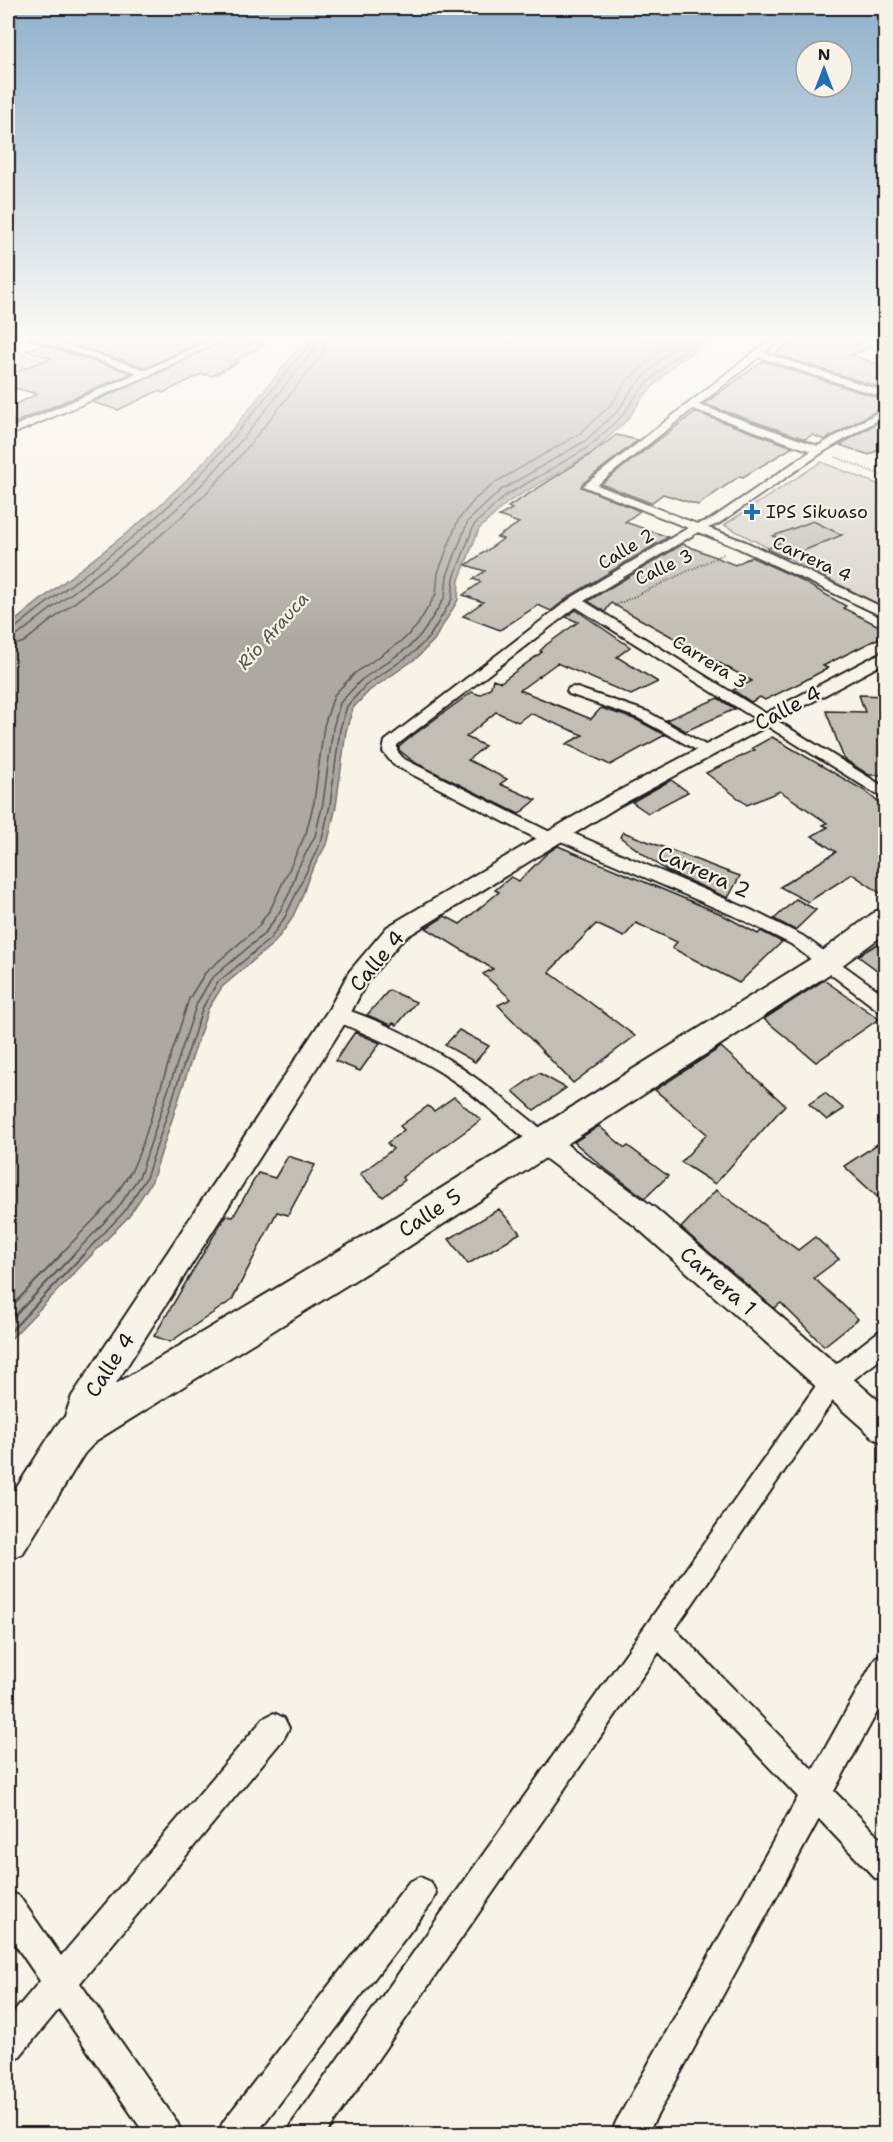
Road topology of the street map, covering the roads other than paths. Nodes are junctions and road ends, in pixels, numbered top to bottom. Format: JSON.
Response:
{"nodes":[{"id":1,"x":652,"y":438,"type":"edge"},
{"id":2,"x":784,"y":438,"type":"edge"},
{"id":3,"x":820,"y":438,"type":"edge"},
{"id":4,"x":839,"y":438,"type":"edge"},
{"id":5,"x":807,"y":446,"type":"junction"},
{"id":6,"x":819,"y":450,"type":"junction"},
{"id":7,"x":758,"y":478,"type":"dead end"},
{"id":8,"x":698,"y":522,"type":"junction"},
{"id":9,"x":575,"y":601,"type":"junction"},
{"id":10,"x":885,"y":614,"type":"edge"},
{"id":11,"x":885,"y":655,"type":"edge"},
{"id":12,"x":574,"y":691,"type":"dead end"},
{"id":13,"x":768,"y":720,"type":"junction"},
{"id":14,"x":707,"y":750,"type":"junction"},
{"id":15,"x":885,"y":795,"type":"edge"},
{"id":16,"x":553,"y":836,"type":"junction"},
{"id":17,"x":885,"y":918,"type":"edge"},
{"id":18,"x":827,"y":962,"type":"junction"},
{"id":19,"x":885,"y":1006,"type":"edge"},
{"id":20,"x":338,"y":1014,"type":"junction"},
{"id":21,"x":543,"y":1142,"type":"junction"},
{"id":22,"x":885,"y":1340,"type":"edge"},
{"id":23,"x":833,"y":1381,"type":"junction"},
{"id":24,"x":885,"y":1428,"type":"edge"},
{"id":25,"x":76,"y":1431,"type":"junction"},
{"id":26,"x":8,"y":1538,"type":"edge"},
{"id":27,"x":658,"y":1630,"type":"junction"},
{"id":28,"x":885,"y":1667,"type":"edge"},
{"id":29,"x":274,"y":1728,"type":"dead end"},
{"id":30,"x":816,"y":1794,"type":"junction"},
{"id":31,"x":885,"y":1867,"type":"edge"},
{"id":32,"x":420,"y":1893,"type":"dead end"},
{"id":33,"x":8,"y":1907,"type":"edge"},
{"id":34,"x":59,"y":1982,"type":"junction"},
{"id":35,"x":8,"y":2044,"type":"edge"},
{"id":36,"x":165,"y":2134,"type":"edge"},
{"id":37,"x":235,"y":2134,"type":"edge"},
{"id":38,"x":305,"y":2134,"type":"edge"},
{"id":39,"x":628,"y":2134,"type":"edge"}],
"edges":[{"from":1,"to":8,"type":"street","name":"Carrera 4"},
{"from":2,"to":5,"type":"street"},
{"from":3,"to":5,"type":"street"},
{"from":4,"to":6,"type":"street","name":"Calle 2"},
{"from":5,"to":6,"type":"street"},
{"from":5,"to":7,"type":"street"},
{"from":6,"to":8,"type":"street","name":"Calle 2"},
{"from":8,"to":9,"type":"street","name":"Calle 2"},
{"from":8,"to":10,"type":"street","name":"Carrera 4"},
{"from":9,"to":13,"type":"street","name":"Carrera 3"},
{"from":9,"to":16,"type":"street","name":"Calle 2"},
{"from":11,"to":13,"type":"street","name":"Calle 4"},
{"from":12,"to":14,"type":"street"},
{"from":13,"to":14,"type":"street","name":"Calle 4"},
{"from":13,"to":15,"type":"street","name":"Carrera 3"},
{"from":14,"to":16,"type":"street","name":"Calle 4"},
{"from":16,"to":18,"type":"street","name":"Carrera 2"},
{"from":16,"to":20,"type":"street","name":"Calle 4"},
{"from":17,"to":18,"type":"main road","name":"Calle 5"},
{"from":18,"to":19,"type":"street","name":"Carrera 2"},
{"from":18,"to":21,"type":"main road","name":"Calle 5"},
{"from":20,"to":21,"type":"street"},
{"from":20,"to":25,"type":"street","name":"Calle 4"},
{"from":21,"to":23,"type":"street","name":"Carrera 1"},
{"from":21,"to":25,"type":"main road","name":"Calle 5"},
{"from":22,"to":23,"type":"street"},
{"from":23,"to":24,"type":"street","name":"Carrera 1"},
{"from":23,"to":27,"type":"street"},
{"from":25,"to":26,"type":"main road","name":"Calle 5"},
{"from":27,"to":30,"type":"street"},
{"from":27,"to":38,"type":"street"},
{"from":28,"to":30,"type":"street"},
{"from":29,"to":34,"type":"street"},
{"from":30,"to":31,"type":"street"},
{"from":30,"to":39,"type":"street"},
{"from":32,"to":37,"type":"street"},
{"from":33,"to":34,"type":"street"},
{"from":34,"to":35,"type":"street"},
{"from":34,"to":36,"type":"street"}]}
